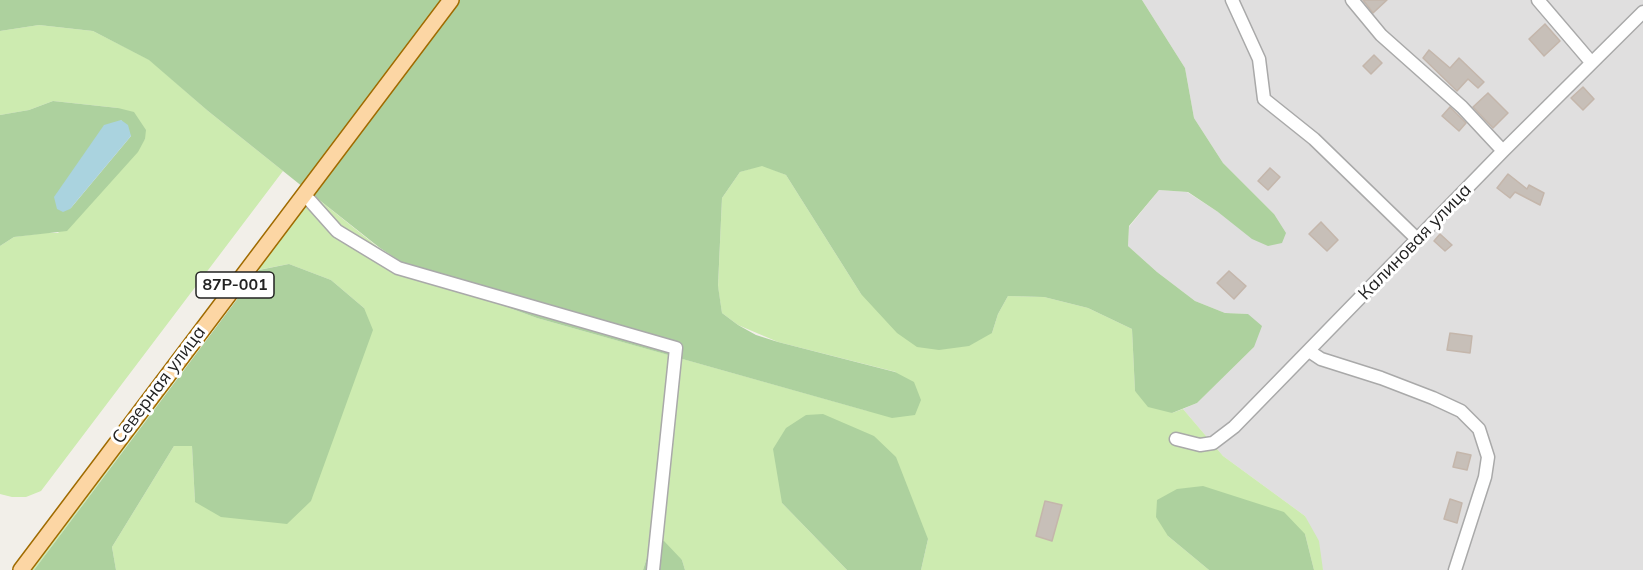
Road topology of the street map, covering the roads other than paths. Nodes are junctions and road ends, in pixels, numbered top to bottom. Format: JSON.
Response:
{"nodes":[{"id":1,"x":451,"y":0,"type":"edge"},
{"id":2,"x":1232,"y":0,"type":"edge"},
{"id":3,"x":1353,"y":0,"type":"edge"},
{"id":4,"x":1538,"y":0,"type":"edge"},
{"id":5,"x":1643,"y":12,"type":"edge"},
{"id":6,"x":1591,"y":62,"type":"junction"},
{"id":7,"x":1503,"y":151,"type":"junction"},
{"id":8,"x":304,"y":194,"type":"junction"},
{"id":9,"x":1417,"y":239,"type":"junction"},
{"id":10,"x":1309,"y":351,"type":"junction"},
{"id":11,"x":1176,"y":439,"type":"dead end"},
{"id":12,"x":21,"y":570,"type":"edge"},
{"id":13,"x":653,"y":570,"type":"edge"},
{"id":14,"x":1455,"y":570,"type":"edge"}],
"edges":[{"from":1,"to":8,"type":"main road","name":"Северная улица","number":"87Р-001"},
{"from":2,"to":9,"type":"street"},
{"from":3,"to":7,"type":"street"},
{"from":4,"to":6,"type":"street"},
{"from":5,"to":6,"type":"street","name":"Калиновая улица"},
{"from":6,"to":7,"type":"street","name":"Калиновая улица"},
{"from":7,"to":9,"type":"street","name":"Калиновая улица"},
{"from":8,"to":12,"type":"main road","name":"Северная улица","number":"87Р-001"},
{"from":8,"to":13,"type":"street"},
{"from":9,"to":10,"type":"street","name":"Калиновая улица"},
{"from":10,"to":11,"type":"street","name":"Калиновая улица"},
{"from":10,"to":14,"type":"street"}]}
